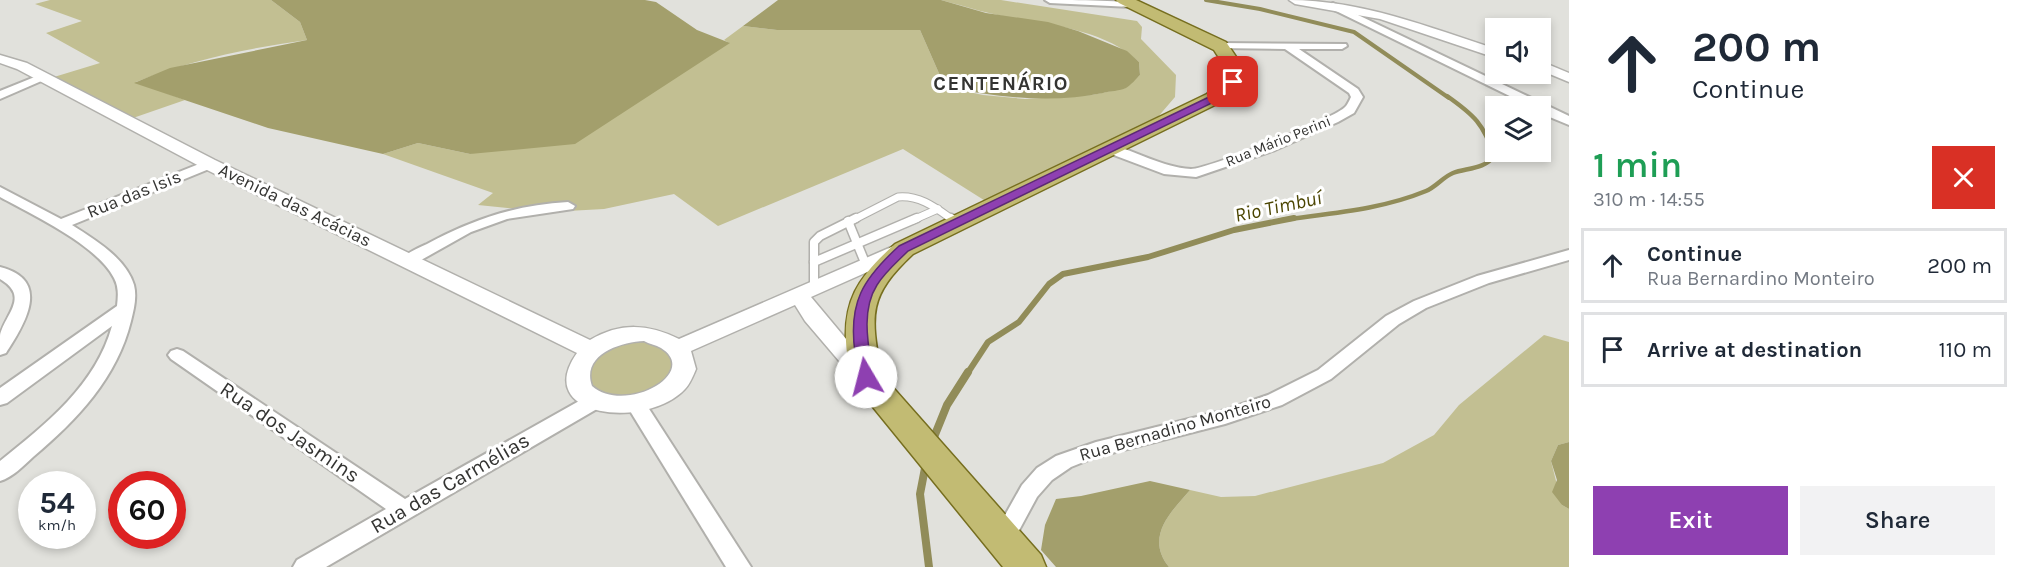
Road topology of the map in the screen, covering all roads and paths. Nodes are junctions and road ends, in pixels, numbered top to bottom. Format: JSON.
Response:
{"nodes":[{"id":1,"x":1050,"y":0,"type":"edge"},
{"id":2,"x":1295,"y":0,"type":"edge"},
{"id":3,"x":1127,"y":2,"type":"edge"},
{"id":4,"x":1333,"y":6,"type":"junction"},
{"id":5,"x":1220,"y":46,"type":"junction"},
{"id":6,"x":1287,"y":46,"type":"junction"},
{"id":7,"x":1342,"y":46,"type":"dead end"},
{"id":8,"x":1485,"y":50,"type":"edge"},
{"id":9,"x":0,"y":58,"type":"edge"},
{"id":10,"x":1551,"y":71,"type":"edge"},
{"id":11,"x":42,"y":77,"type":"junction"},
{"id":12,"x":1569,"y":78,"type":"edge"},
{"id":13,"x":0,"y":95,"type":"edge"},
{"id":14,"x":1517,"y":96,"type":"edge"},
{"id":15,"x":1551,"y":113,"type":"edge"},
{"id":16,"x":1569,"y":121,"type":"edge"},
{"id":17,"x":1108,"y":148,"type":"junction"},
{"id":18,"x":209,"y":164,"type":"junction"},
{"id":19,"x":0,"y":191,"type":"edge"},
{"id":20,"x":568,"y":206,"type":"dead end"},
{"id":21,"x":948,"y":216,"type":"junction"},
{"id":22,"x":848,"y":221,"type":"junction"},
{"id":23,"x":59,"y":225,"type":"junction"},
{"id":24,"x":859,"y":244,"type":"junction"},
{"id":25,"x":904,"y":249,"type":"junction"},
{"id":26,"x":1569,"y":255,"type":"edge"},
{"id":27,"x":408,"y":261,"type":"junction"},
{"id":28,"x":813,"y":262,"type":"junction"},
{"id":29,"x":866,"y":265,"type":"junction"},
{"id":30,"x":0,"y":272,"type":"edge"},
{"id":31,"x":806,"y":292,"type":"junction"},
{"id":32,"x":126,"y":308,"type":"junction"},
{"id":33,"x":678,"y":348,"type":"junction"},
{"id":34,"x":0,"y":349,"type":"edge"},
{"id":35,"x":591,"y":350,"type":"junction"},
{"id":36,"x":177,"y":355,"type":"dead end"},
{"id":37,"x":866,"y":377,"type":"junction"},
{"id":38,"x":0,"y":398,"type":"edge"},
{"id":39,"x":596,"y":401,"type":"junction"},
{"id":40,"x":637,"y":406,"type":"junction"},
{"id":41,"x":0,"y":473,"type":"edge"},
{"id":42,"x":403,"y":509,"type":"junction"},
{"id":43,"x":1002,"y":540,"type":"junction"},
{"id":44,"x":304,"y":567,"type":"edge"},
{"id":45,"x":739,"y":567,"type":"edge"},
{"id":46,"x":1027,"y":567,"type":"edge"}],
"edges":[{"from":1,"to":3,"type":"street"},
{"from":2,"to":4,"type":"street"},
{"from":3,"to":5,"type":"main road"},
{"from":4,"to":8,"type":"street"},
{"from":4,"to":14,"type":"street"},
{"from":5,"to":6,"type":"street"},
{"from":5,"to":17,"type":"main road"},
{"from":6,"to":7,"type":"street"},
{"from":6,"to":17,"type":"street","name":"Rua Mário Perini"},
{"from":9,"to":11,"type":"street","name":"Avenida das Acácias"},
{"from":10,"to":12,"type":"street"},
{"from":11,"to":13,"type":"street"},
{"from":11,"to":18,"type":"street","name":"Avenida das Acácias"},
{"from":15,"to":16,"type":"street"},
{"from":17,"to":21,"type":"main road"},
{"from":18,"to":23,"type":"street","name":"Rua das Isis"},
{"from":18,"to":27,"type":"street","name":"Avenida das Acácias"},
{"from":19,"to":23,"type":"street"},
{"from":20,"to":27,"type":"street"},
{"from":21,"to":22,"type":"lane"},
{"from":21,"to":24,"type":"lane"},
{"from":21,"to":25,"type":"main road"},
{"from":22,"to":24,"type":"lane"},
{"from":22,"to":28,"type":"lane"},
{"from":23,"to":32,"type":"street"},
{"from":24,"to":28,"type":"lane"},
{"from":24,"to":29,"type":"lane"},
{"from":25,"to":29,"type":"street"},
{"from":25,"to":37,"type":"main road"},
{"from":26,"to":43,"type":"street","name":"Rua Bernadino Monteiro"},
{"from":27,"to":35,"type":"street","name":"Avenida das Acácias"},
{"from":28,"to":31,"type":"lane"},
{"from":29,"to":31,"type":"street"},
{"from":30,"to":34,"type":"street"},
{"from":31,"to":33,"type":"street"},
{"from":31,"to":37,"type":"street"},
{"from":32,"to":38,"type":"street"},
{"from":32,"to":41,"type":"street"},
{"from":33,"to":35,"type":"street"},
{"from":33,"to":40,"type":"street"},
{"from":35,"to":39,"type":"street"},
{"from":36,"to":42,"type":"street","name":"Rua dos Jasmins"},
{"from":37,"to":43,"type":"main road"},
{"from":39,"to":40,"type":"street"},
{"from":39,"to":42,"type":"street","name":"Rua das Carmélias"},
{"from":40,"to":45,"type":"street"},
{"from":42,"to":44,"type":"street","name":"Rua das Carmélias"},
{"from":43,"to":46,"type":"main road"}]}
